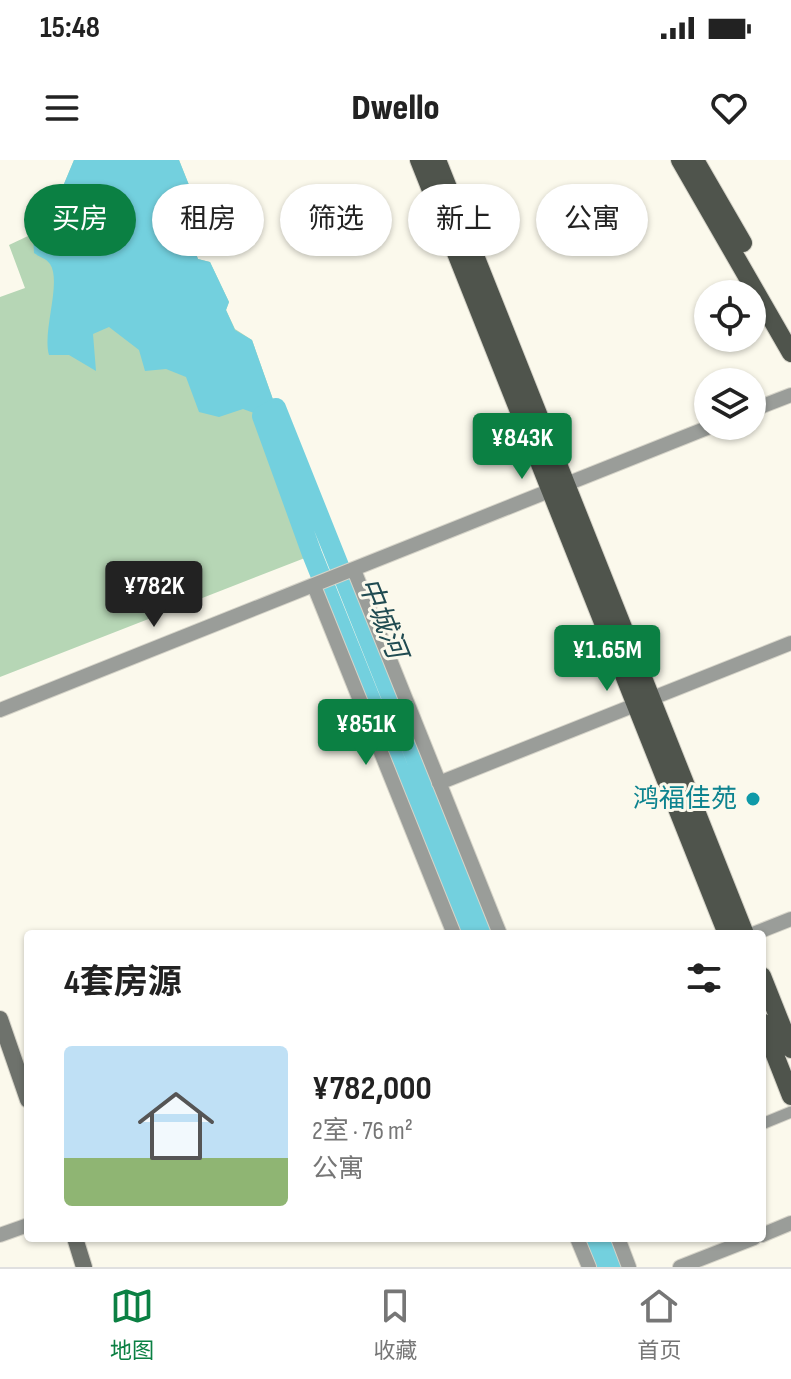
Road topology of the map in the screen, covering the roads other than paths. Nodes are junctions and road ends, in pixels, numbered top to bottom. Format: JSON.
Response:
{"nodes":[{"id":1,"x":419,"y":160,"type":"edge"},
{"id":2,"x":437,"y":160,"type":"edge"},
{"id":3,"x":680,"y":160,"type":"edge"},
{"id":4,"x":695,"y":160,"type":"edge"},
{"id":5,"x":791,"y":329,"type":"edge"},
{"id":6,"x":791,"y":353,"type":"edge"},
{"id":7,"x":791,"y":395,"type":"edge"},
{"id":8,"x":766,"y":405,"type":"edge"},
{"id":9,"x":694,"y":433,"type":"edge"},
{"id":10,"x":559,"y":486,"type":"junction"},
{"id":11,"x":350,"y":571,"type":"junction"},
{"id":12,"x":318,"y":585,"type":"junction"},
{"id":13,"x":791,"y":643,"type":"edge"},
{"id":14,"x":643,"y":700,"type":"junction"},
{"id":15,"x":0,"y":710,"type":"edge"},
{"id":16,"x":439,"y":783,"type":"junction"},
{"id":17,"x":791,"y":919,"type":"edge"},
{"id":18,"x":452,"y":930,"type":"edge"},
{"id":19,"x":498,"y":930,"type":"edge"},
{"id":20,"x":726,"y":930,"type":"edge"},
{"id":21,"x":743,"y":930,"type":"edge"},
{"id":22,"x":763,"y":930,"type":"edge"},
{"id":23,"x":766,"y":986,"type":"edge"},
{"id":24,"x":0,"y":1019,"type":"edge"},
{"id":25,"x":766,"y":1032,"type":"edge"},
{"id":26,"x":791,"y":1049,"type":"edge"},
{"id":27,"x":24,"y":1088,"type":"edge"},
{"id":28,"x":791,"y":1096,"type":"edge"},
{"id":29,"x":791,"y":1112,"type":"edge"},
{"id":30,"x":766,"y":1122,"type":"edge"},
{"id":31,"x":791,"y":1223,"type":"edge"},
{"id":32,"x":24,"y":1226,"type":"edge"},
{"id":33,"x":766,"y":1233,"type":"edge"},
{"id":34,"x":0,"y":1235,"type":"edge"},
{"id":35,"x":76,"y":1242,"type":"edge"},
{"id":36,"x":579,"y":1242,"type":"edge"},
{"id":37,"x":620,"y":1242,"type":"edge"},
{"id":38,"x":744,"y":1242,"type":"edge"},
{"id":39,"x":84,"y":1267,"type":"edge"},
{"id":40,"x":589,"y":1267,"type":"edge"},
{"id":41,"x":629,"y":1267,"type":"edge"},
{"id":42,"x":680,"y":1267,"type":"edge"}],
"edges":[{"from":1,"to":10,"type":"main road"},
{"from":2,"to":10,"type":"main road"},
{"from":3,"to":6,"type":"main road"},
{"from":4,"to":5,"type":"main road"},
{"from":7,"to":8,"type":"street"},
{"from":9,"to":10,"type":"street"},
{"from":10,"to":11,"type":"street"},
{"from":10,"to":14,"type":"main road"},
{"from":11,"to":12,"type":"street"},
{"from":11,"to":16,"type":"street"},
{"from":12,"to":15,"type":"street"},
{"from":12,"to":18,"type":"street"},
{"from":13,"to":14,"type":"street"},
{"from":14,"to":16,"type":"street"},
{"from":14,"to":20,"type":"main road"},
{"from":14,"to":21,"type":"main road"},
{"from":16,"to":19,"type":"street"},
{"from":17,"to":22,"type":"street"},
{"from":23,"to":26,"type":"main road"},
{"from":24,"to":27,"type":"main road"},
{"from":25,"to":28,"type":"main road"},
{"from":29,"to":30,"type":"street"},
{"from":31,"to":33,"type":"street"},
{"from":32,"to":34,"type":"street"},
{"from":35,"to":39,"type":"main road"},
{"from":36,"to":40,"type":"street"},
{"from":37,"to":41,"type":"street"},
{"from":38,"to":42,"type":"street"}]}
